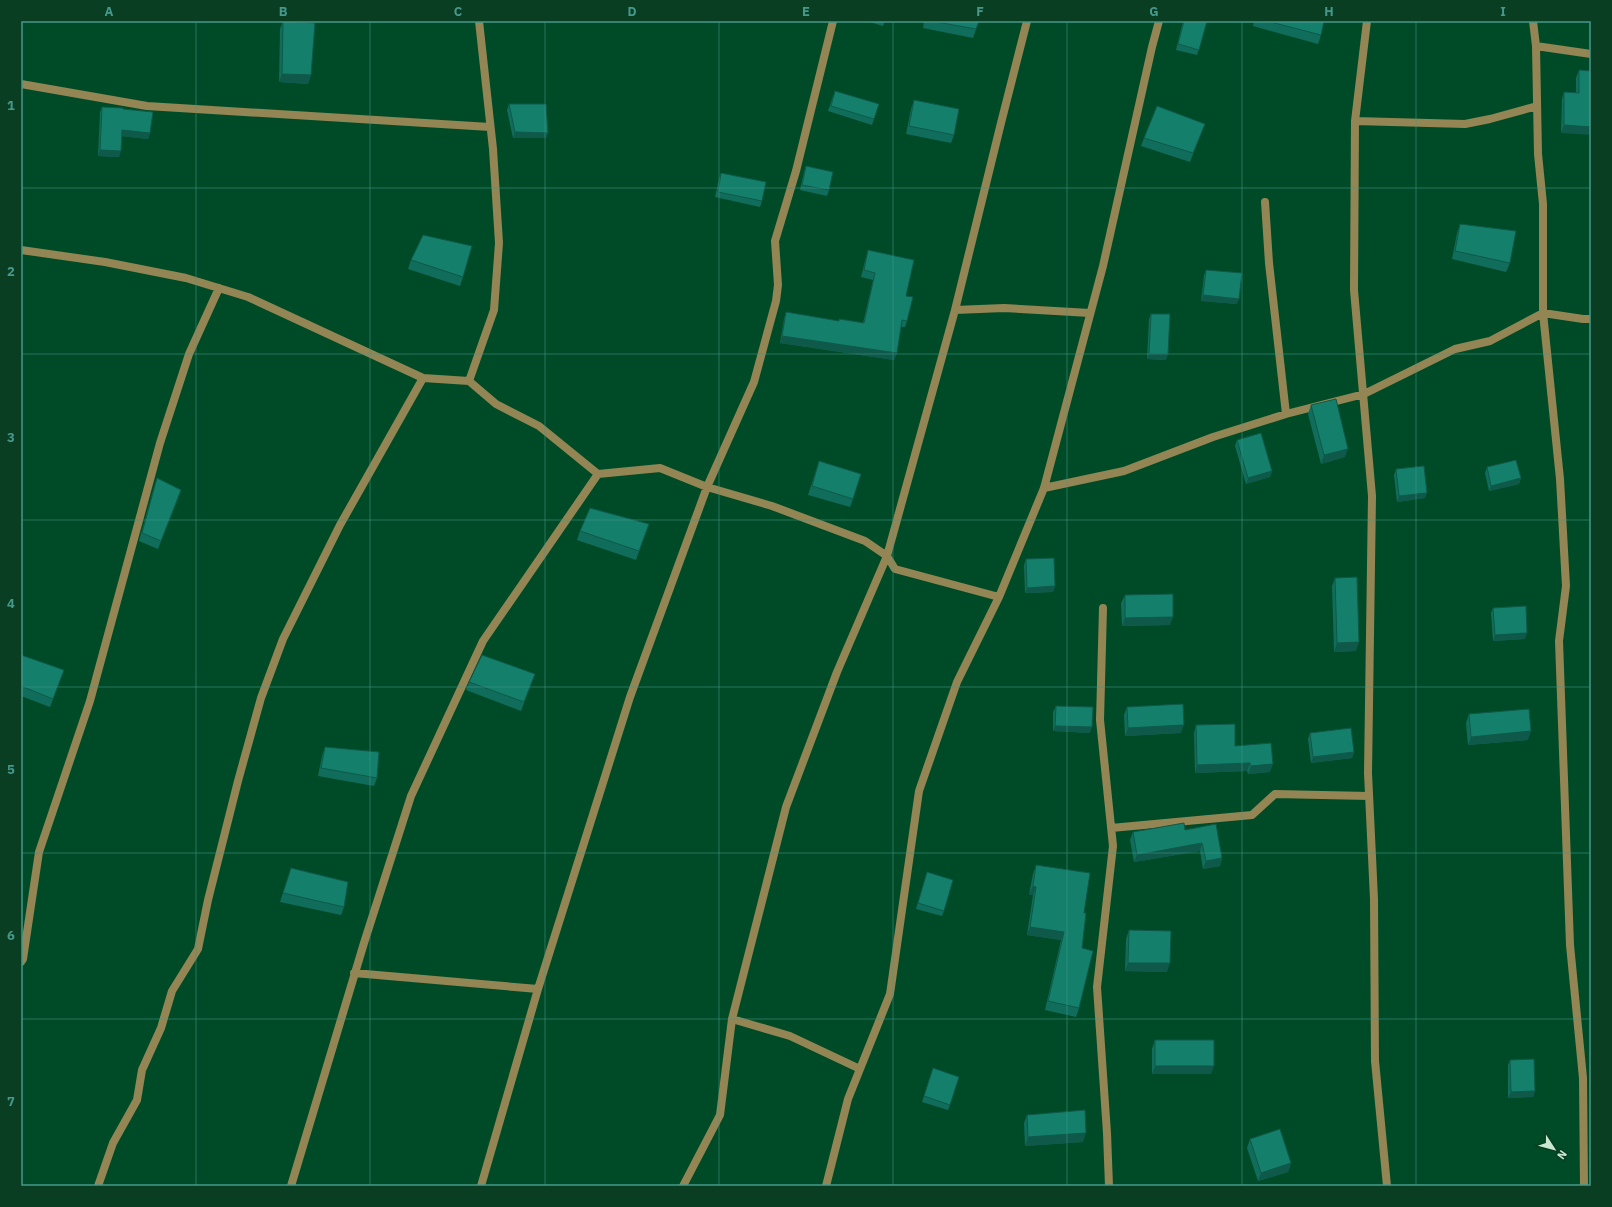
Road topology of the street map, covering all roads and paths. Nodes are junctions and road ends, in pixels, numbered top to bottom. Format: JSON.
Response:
{"nodes":[{"id":1,"x":478,"y":21,"type":"edge"},
{"id":2,"x":833,"y":21,"type":"edge"},
{"id":3,"x":1027,"y":21,"type":"edge"},
{"id":4,"x":1159,"y":21,"type":"edge"},
{"id":5,"x":1367,"y":21,"type":"edge"},
{"id":6,"x":1533,"y":21,"type":"edge"},
{"id":7,"x":1536,"y":46,"type":"junction"},
{"id":8,"x":1591,"y":54,"type":"edge"},
{"id":9,"x":21,"y":84,"type":"edge"},
{"id":10,"x":1537,"y":106,"type":"junction"},
{"id":11,"x":1355,"y":121,"type":"junction"},
{"id":12,"x":490,"y":127,"type":"junction"},
{"id":13,"x":1265,"y":202,"type":"dead end"},
{"id":14,"x":21,"y":250,"type":"edge"},
{"id":15,"x":219,"y":288,"type":"junction"},
{"id":16,"x":956,"y":310,"type":"junction"},
{"id":17,"x":1090,"y":313,"type":"junction"},
{"id":18,"x":1543,"y":313,"type":"junction"},
{"id":19,"x":1591,"y":319,"type":"edge"},
{"id":20,"x":423,"y":378,"type":"junction"},
{"id":21,"x":469,"y":381,"type":"junction"},
{"id":22,"x":1364,"y":394,"type":"junction"},
{"id":23,"x":1286,"y":414,"type":"junction"},
{"id":24,"x":598,"y":474,"type":"junction"},
{"id":25,"x":707,"y":487,"type":"junction"},
{"id":26,"x":1044,"y":488,"type":"junction"},
{"id":27,"x":887,"y":556,"type":"junction"},
{"id":28,"x":998,"y":597,"type":"junction"},
{"id":29,"x":1103,"y":608,"type":"dead end"},
{"id":30,"x":1369,"y":796,"type":"junction"},
{"id":31,"x":1111,"y":828,"type":"junction"},
{"id":32,"x":21,"y":962,"type":"edge"},
{"id":33,"x":354,"y":973,"type":"junction"},
{"id":34,"x":538,"y":989,"type":"junction"},
{"id":35,"x":732,"y":1019,"type":"junction"},
{"id":36,"x":860,"y":1069,"type":"junction"},
{"id":37,"x":98,"y":1186,"type":"edge"},
{"id":38,"x":291,"y":1186,"type":"edge"},
{"id":39,"x":481,"y":1186,"type":"edge"},
{"id":40,"x":683,"y":1186,"type":"edge"},
{"id":41,"x":826,"y":1186,"type":"edge"},
{"id":42,"x":1109,"y":1186,"type":"edge"},
{"id":43,"x":1387,"y":1186,"type":"edge"},
{"id":44,"x":1584,"y":1186,"type":"edge"}],
"edges":[{"from":1,"to":12,"type":"street"},
{"from":2,"to":25,"type":"street"},
{"from":3,"to":16,"type":"street"},
{"from":4,"to":17,"type":"street"},
{"from":5,"to":11,"type":"street"},
{"from":6,"to":7,"type":"street"},
{"from":7,"to":8,"type":"street"},
{"from":7,"to":10,"type":"street"},
{"from":9,"to":12,"type":"street"},
{"from":10,"to":11,"type":"street"},
{"from":10,"to":18,"type":"street"},
{"from":11,"to":22,"type":"street"},
{"from":12,"to":21,"type":"street"},
{"from":13,"to":23,"type":"street"},
{"from":14,"to":15,"type":"street"},
{"from":15,"to":20,"type":"street"},
{"from":15,"to":32,"type":"street"},
{"from":16,"to":17,"type":"street"},
{"from":16,"to":27,"type":"street"},
{"from":17,"to":26,"type":"street"},
{"from":18,"to":19,"type":"street"},
{"from":18,"to":22,"type":"street"},
{"from":18,"to":44,"type":"street"},
{"from":20,"to":21,"type":"street"},
{"from":20,"to":37,"type":"street"},
{"from":21,"to":24,"type":"street"},
{"from":22,"to":23,"type":"street"},
{"from":22,"to":30,"type":"street"},
{"from":23,"to":26,"type":"street"},
{"from":24,"to":25,"type":"street"},
{"from":24,"to":33,"type":"street"},
{"from":25,"to":27,"type":"street"},
{"from":25,"to":34,"type":"street"},
{"from":26,"to":28,"type":"street"},
{"from":27,"to":28,"type":"street"},
{"from":27,"to":35,"type":"street"},
{"from":28,"to":36,"type":"street"},
{"from":29,"to":31,"type":"street"},
{"from":30,"to":31,"type":"street"},
{"from":30,"to":43,"type":"street"},
{"from":31,"to":42,"type":"street"},
{"from":33,"to":34,"type":"street"},
{"from":33,"to":38,"type":"street"},
{"from":34,"to":39,"type":"street"},
{"from":35,"to":36,"type":"street"},
{"from":35,"to":40,"type":"street"},
{"from":36,"to":41,"type":"street"}]}
